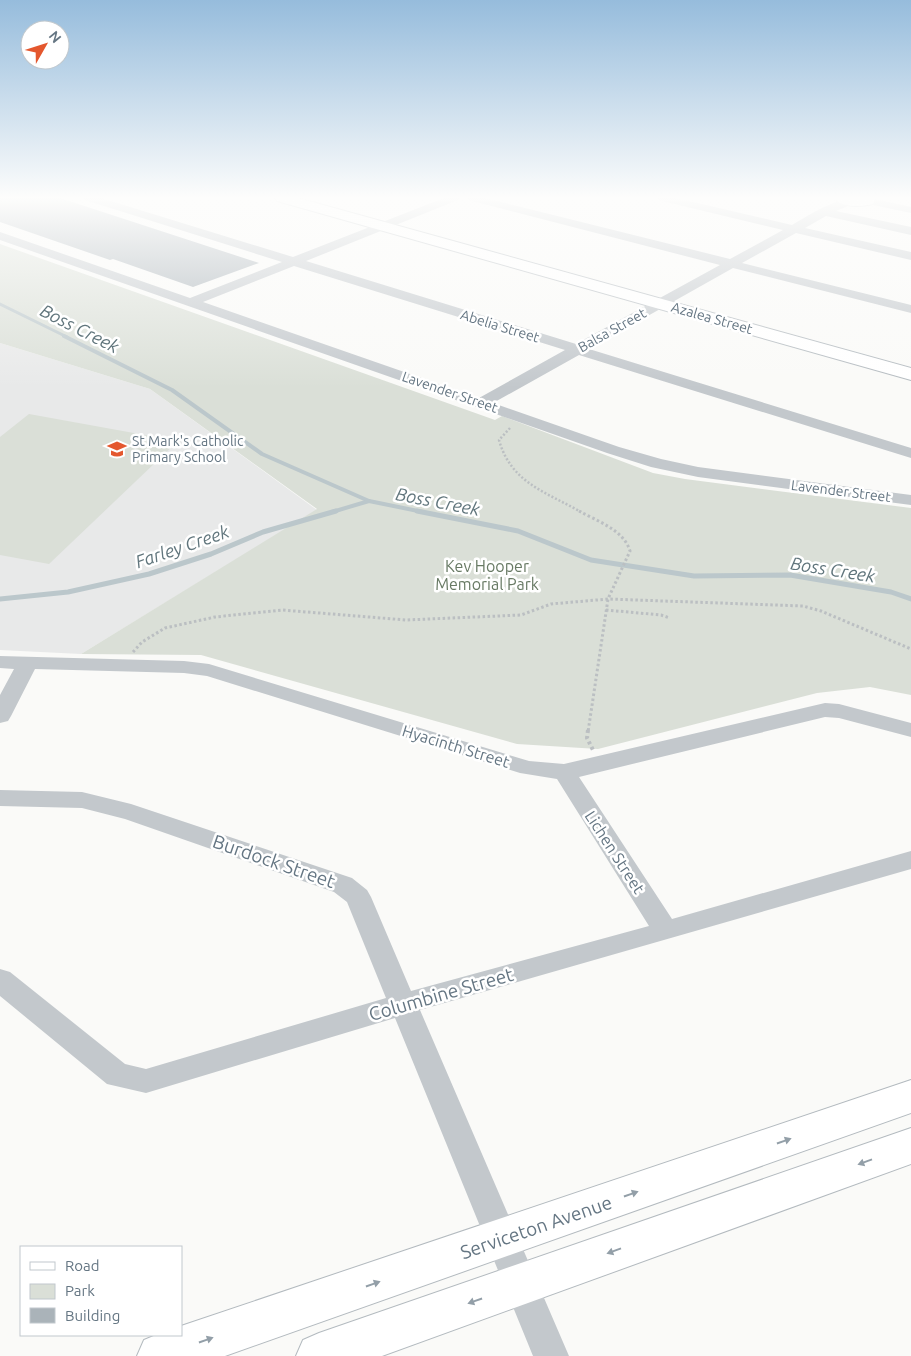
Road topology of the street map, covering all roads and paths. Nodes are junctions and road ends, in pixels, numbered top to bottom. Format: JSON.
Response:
{"nodes":[{"id":1,"x":74,"y":261,"type":"edge"},
{"id":2,"x":508,"y":261,"type":"edge"},
{"id":3,"x":721,"y":261,"type":"edge"},
{"id":4,"x":737,"y":261,"type":"edge"},
{"id":5,"x":292,"y":262,"type":"joint"},
{"id":6,"x":732,"y":264,"type":"junction"},
{"id":7,"x":192,"y":302,"type":"junction"},
{"id":8,"x":660,"y":304,"type":"junction"},
{"id":9,"x":911,"y":309,"type":"edge"},
{"id":10,"x":577,"y":349,"type":"junction"},
{"id":11,"x":911,"y":374,"type":"edge"},
{"id":12,"x":481,"y":403,"type":"junction"},
{"id":13,"x":515,"y":425,"type":"dead end"},
{"id":14,"x":911,"y":453,"type":"edge"},
{"id":15,"x":911,"y":500,"type":"edge"},
{"id":16,"x":608,"y":600,"type":"junction"},
{"id":17,"x":606,"y":610,"type":"junction"},
{"id":18,"x":670,"y":618,"type":"dead end"},
{"id":19,"x":911,"y":649,"type":"edge"},
{"id":20,"x":0,"y":662,"type":"edge"},
{"id":21,"x":27,"y":664,"type":"junction"},
{"id":22,"x":120,"y":666,"type":"junction"},
{"id":23,"x":0,"y":716,"type":"edge"},
{"id":24,"x":911,"y":730,"type":"edge"},
{"id":25,"x":601,"y":765,"type":"junction"},
{"id":26,"x":564,"y":772,"type":"junction"},
{"id":27,"x":0,"y":798,"type":"edge"},
{"id":28,"x":911,"y":860,"type":"edge"},
{"id":29,"x":666,"y":931,"type":"junction"},
{"id":30,"x":0,"y":980,"type":"edge"},
{"id":31,"x":402,"y":1004,"type":"junction"},
{"id":32,"x":911,"y":1096,"type":"edge"},
{"id":33,"x":911,"y":1146,"type":"edge"},
{"id":34,"x":502,"y":1239,"type":"junction"},
{"id":35,"x":521,"y":1285,"type":"junction"},
{"id":36,"x":160,"y":1356,"type":"edge"},
{"id":37,"x":319,"y":1356,"type":"edge"},
{"id":38,"x":551,"y":1356,"type":"edge"}],
"edges":[{"from":1,"to":7,"type":"street","name":"Lavender Street"},
{"from":2,"to":8,"type":"street","name":"Azalea Street"},
{"from":3,"to":6,"type":"street"},
{"from":4,"to":6,"type":"street","name":"Balsa Street"},
{"from":5,"to":7,"type":"street"},
{"from":5,"to":10,"type":"street","name":"Abelia Street"},
{"from":6,"to":8,"type":"street","name":"Balsa Street"},
{"from":6,"to":9,"type":"street"},
{"from":7,"to":12,"type":"street","name":"Lavender Street"},
{"from":8,"to":10,"type":"street","name":"Balsa Street"},
{"from":8,"to":11,"type":"street","name":"Azalea Street"},
{"from":10,"to":12,"type":"street","name":"Balsa Street"},
{"from":10,"to":14,"type":"street","name":"Abelia Street"},
{"from":12,"to":15,"type":"street","name":"Lavender Street"},
{"from":13,"to":16,"type":"path"},
{"from":16,"to":17,"type":"path"},
{"from":16,"to":19,"type":"path"},
{"from":16,"to":22,"type":"path"},
{"from":17,"to":18,"type":"path"},
{"from":17,"to":25,"type":"path"},
{"from":20,"to":21,"type":"street","name":"Hyacinth Street"},
{"from":21,"to":22,"type":"street","name":"Hyacinth Street"},
{"from":21,"to":23,"type":"street"},
{"from":22,"to":26,"type":"street","name":"Hyacinth Street"},
{"from":24,"to":25,"type":"street","name":"Hyacinth Street"},
{"from":25,"to":26,"type":"street","name":"Hyacinth Street"},
{"from":26,"to":29,"type":"street","name":"Lichen Street"},
{"from":27,"to":31,"type":"street","name":"Burdock Street"},
{"from":28,"to":29,"type":"street","name":"Columbine Street"},
{"from":29,"to":31,"type":"street","name":"Columbine Street"},
{"from":30,"to":31,"type":"street","name":"Columbine Street"},
{"from":31,"to":34,"type":"street","name":"Burdock Street"},
{"from":34,"to":32,"type":"street","name":"Serviceton Avenue","one_way":true},
{"from":33,"to":35,"type":"street","one_way":true},
{"from":34,"to":35,"type":"street","name":"Burdock Street"},
{"from":36,"to":34,"type":"street","name":"Serviceton Avenue","one_way":true},
{"from":35,"to":37,"type":"street","one_way":true},
{"from":35,"to":38,"type":"street","name":"Burdock Street"}]}
